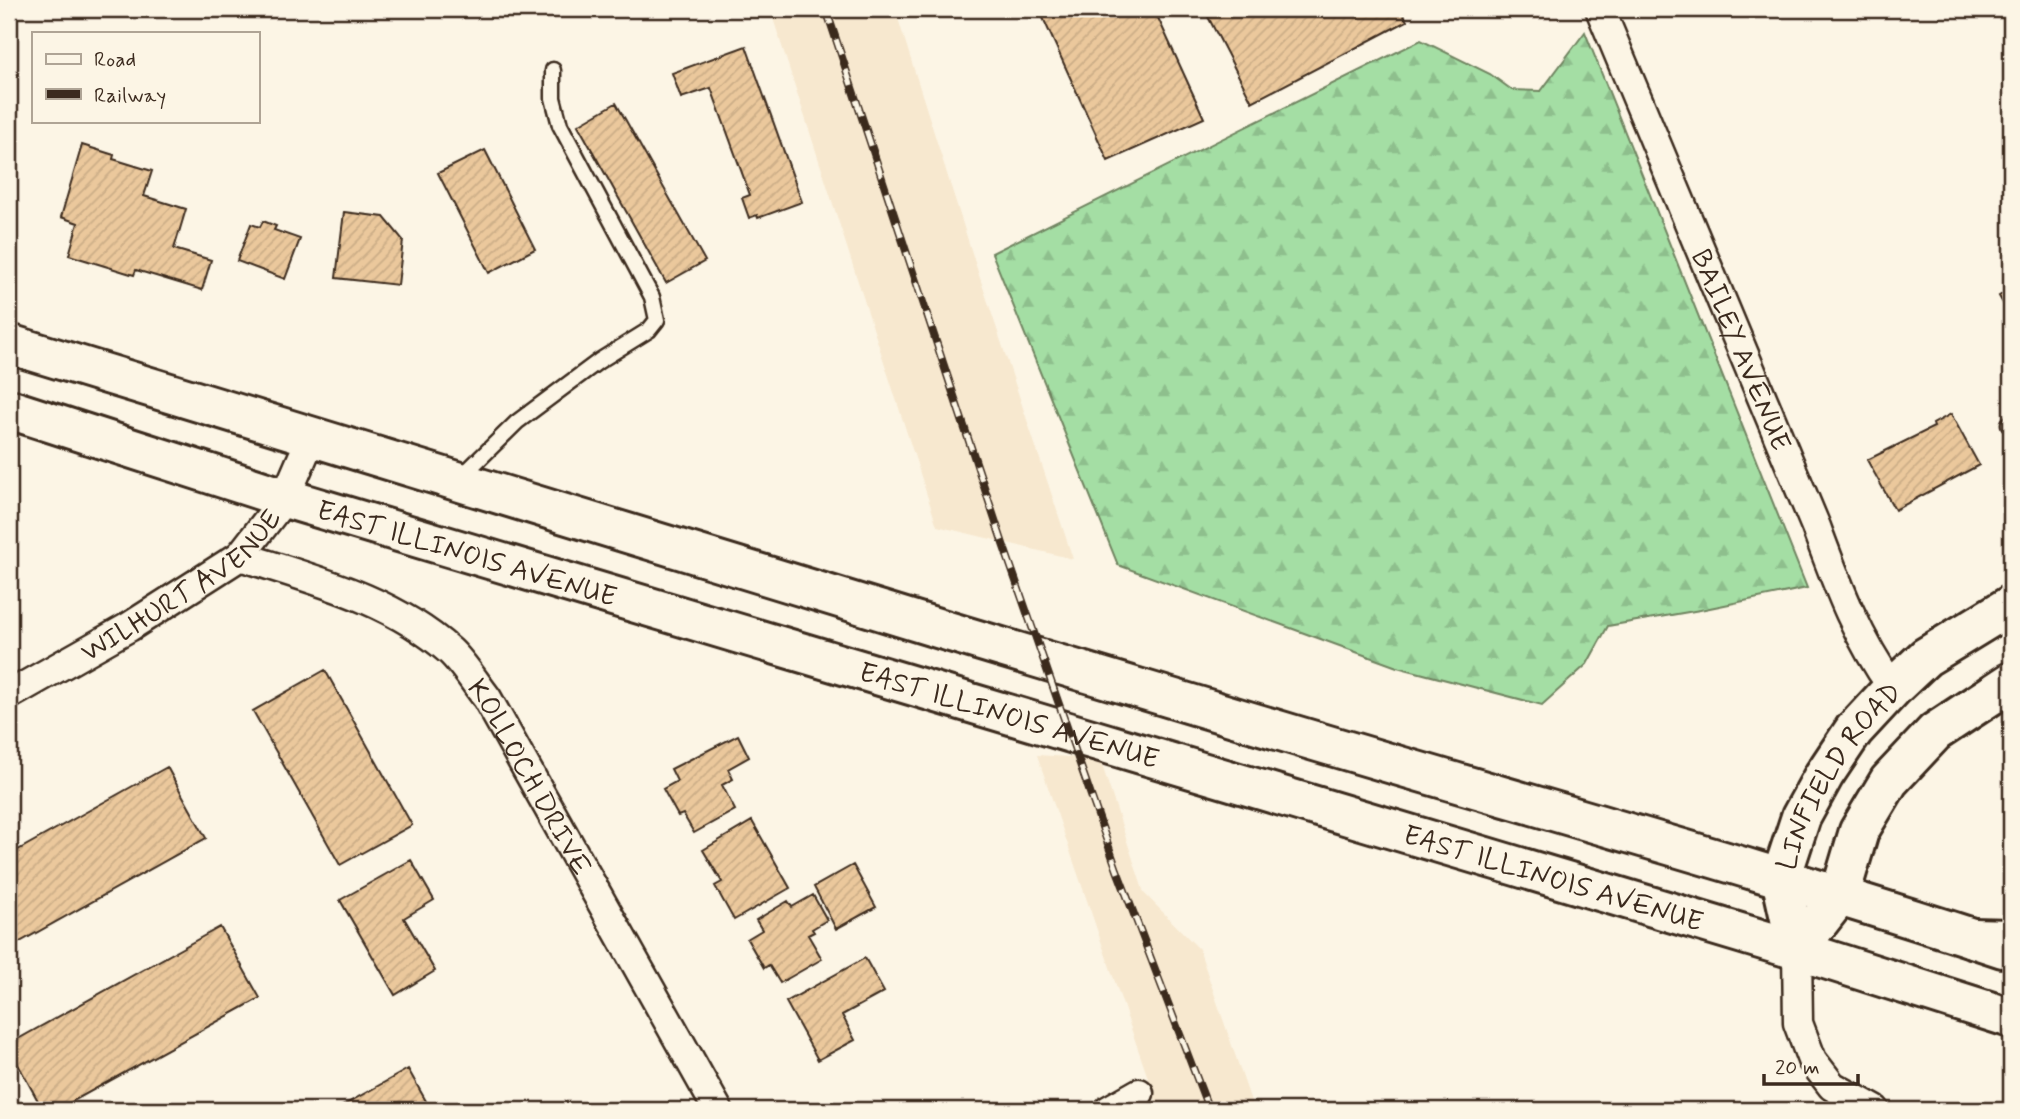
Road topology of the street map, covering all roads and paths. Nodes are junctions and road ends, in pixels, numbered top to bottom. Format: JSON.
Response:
{"nodes":[{"id":1,"x":1600,"y":9,"type":"edge"},
{"id":2,"x":553,"y":70,"type":"dead end"},
{"id":3,"x":9,"y":344,"type":"edge"},
{"id":4,"x":9,"y":409,"type":"edge"},
{"id":5,"x":311,"y":438,"type":"junction"},
{"id":6,"x":455,"y":483,"type":"junction"},
{"id":7,"x":285,"y":498,"type":"junction"},
{"id":8,"x":240,"y":556,"type":"junction"},
{"id":9,"x":2011,"y":605,"type":"edge"},
{"id":10,"x":2011,"y":682,"type":"edge"},
{"id":11,"x":1893,"y":688,"type":"junction"},
{"id":12,"x":9,"y":695,"type":"edge"},
{"id":13,"x":1781,"y":878,"type":"junction"},
{"id":14,"x":1840,"y":895,"type":"junction"},
{"id":15,"x":1972,"y":938,"type":"junction"},
{"id":16,"x":2011,"y":939,"type":"edge"},
{"id":17,"x":1797,"y":950,"type":"junction"},
{"id":18,"x":2011,"y":951,"type":"edge"},
{"id":19,"x":2011,"y":1018,"type":"edge"},
{"id":20,"x":1139,"y":1093,"type":"dead end"},
{"id":21,"x":718,"y":1110,"type":"edge"},
{"id":22,"x":1109,"y":1110,"type":"edge"},
{"id":23,"x":1875,"y":1110,"type":"edge"}],
"edges":[{"from":1,"to":11,"type":"street","name":"BAILEY AVENUE"},
{"from":2,"to":6,"type":"lane"},
{"from":3,"to":5,"type":"main road"},
{"from":4,"to":7,"type":"main road","name":"EAST ILLINOIS AVENUE"},
{"from":5,"to":6,"type":"main road"},
{"from":5,"to":7,"type":"street","name":"WILHURT AVENUE"},
{"from":6,"to":13,"type":"main road"},
{"from":7,"to":8,"type":"street","name":"WILHURT AVENUE"},
{"from":7,"to":17,"type":"main road","name":"EAST ILLINOIS AVENUE"},
{"from":8,"to":12,"type":"street","name":"WILHURT AVENUE"},
{"from":8,"to":21,"type":"street","name":"KOLLOCH DRIVE"},
{"from":9,"to":11,"type":"main road","name":"LINFIELD ROAD"},
{"from":10,"to":14,"type":"main road","name":"LINFIELD ROAD"},
{"from":11,"to":13,"type":"main road","name":"LINFIELD ROAD"},
{"from":13,"to":14,"type":"main road"},
{"from":13,"to":17,"type":"main road","name":"LINFIELD ROAD"},
{"from":14,"to":15,"type":"main road"},
{"from":14,"to":17,"type":"main road","name":"LINFIELD ROAD"},
{"from":15,"to":16,"type":"main road"},
{"from":15,"to":18,"type":"main road"},
{"from":17,"to":19,"type":"main road","name":"EAST ILLINOIS AVENUE"},
{"from":17,"to":23,"type":"street"},
{"from":20,"to":22,"type":"street"}]}
